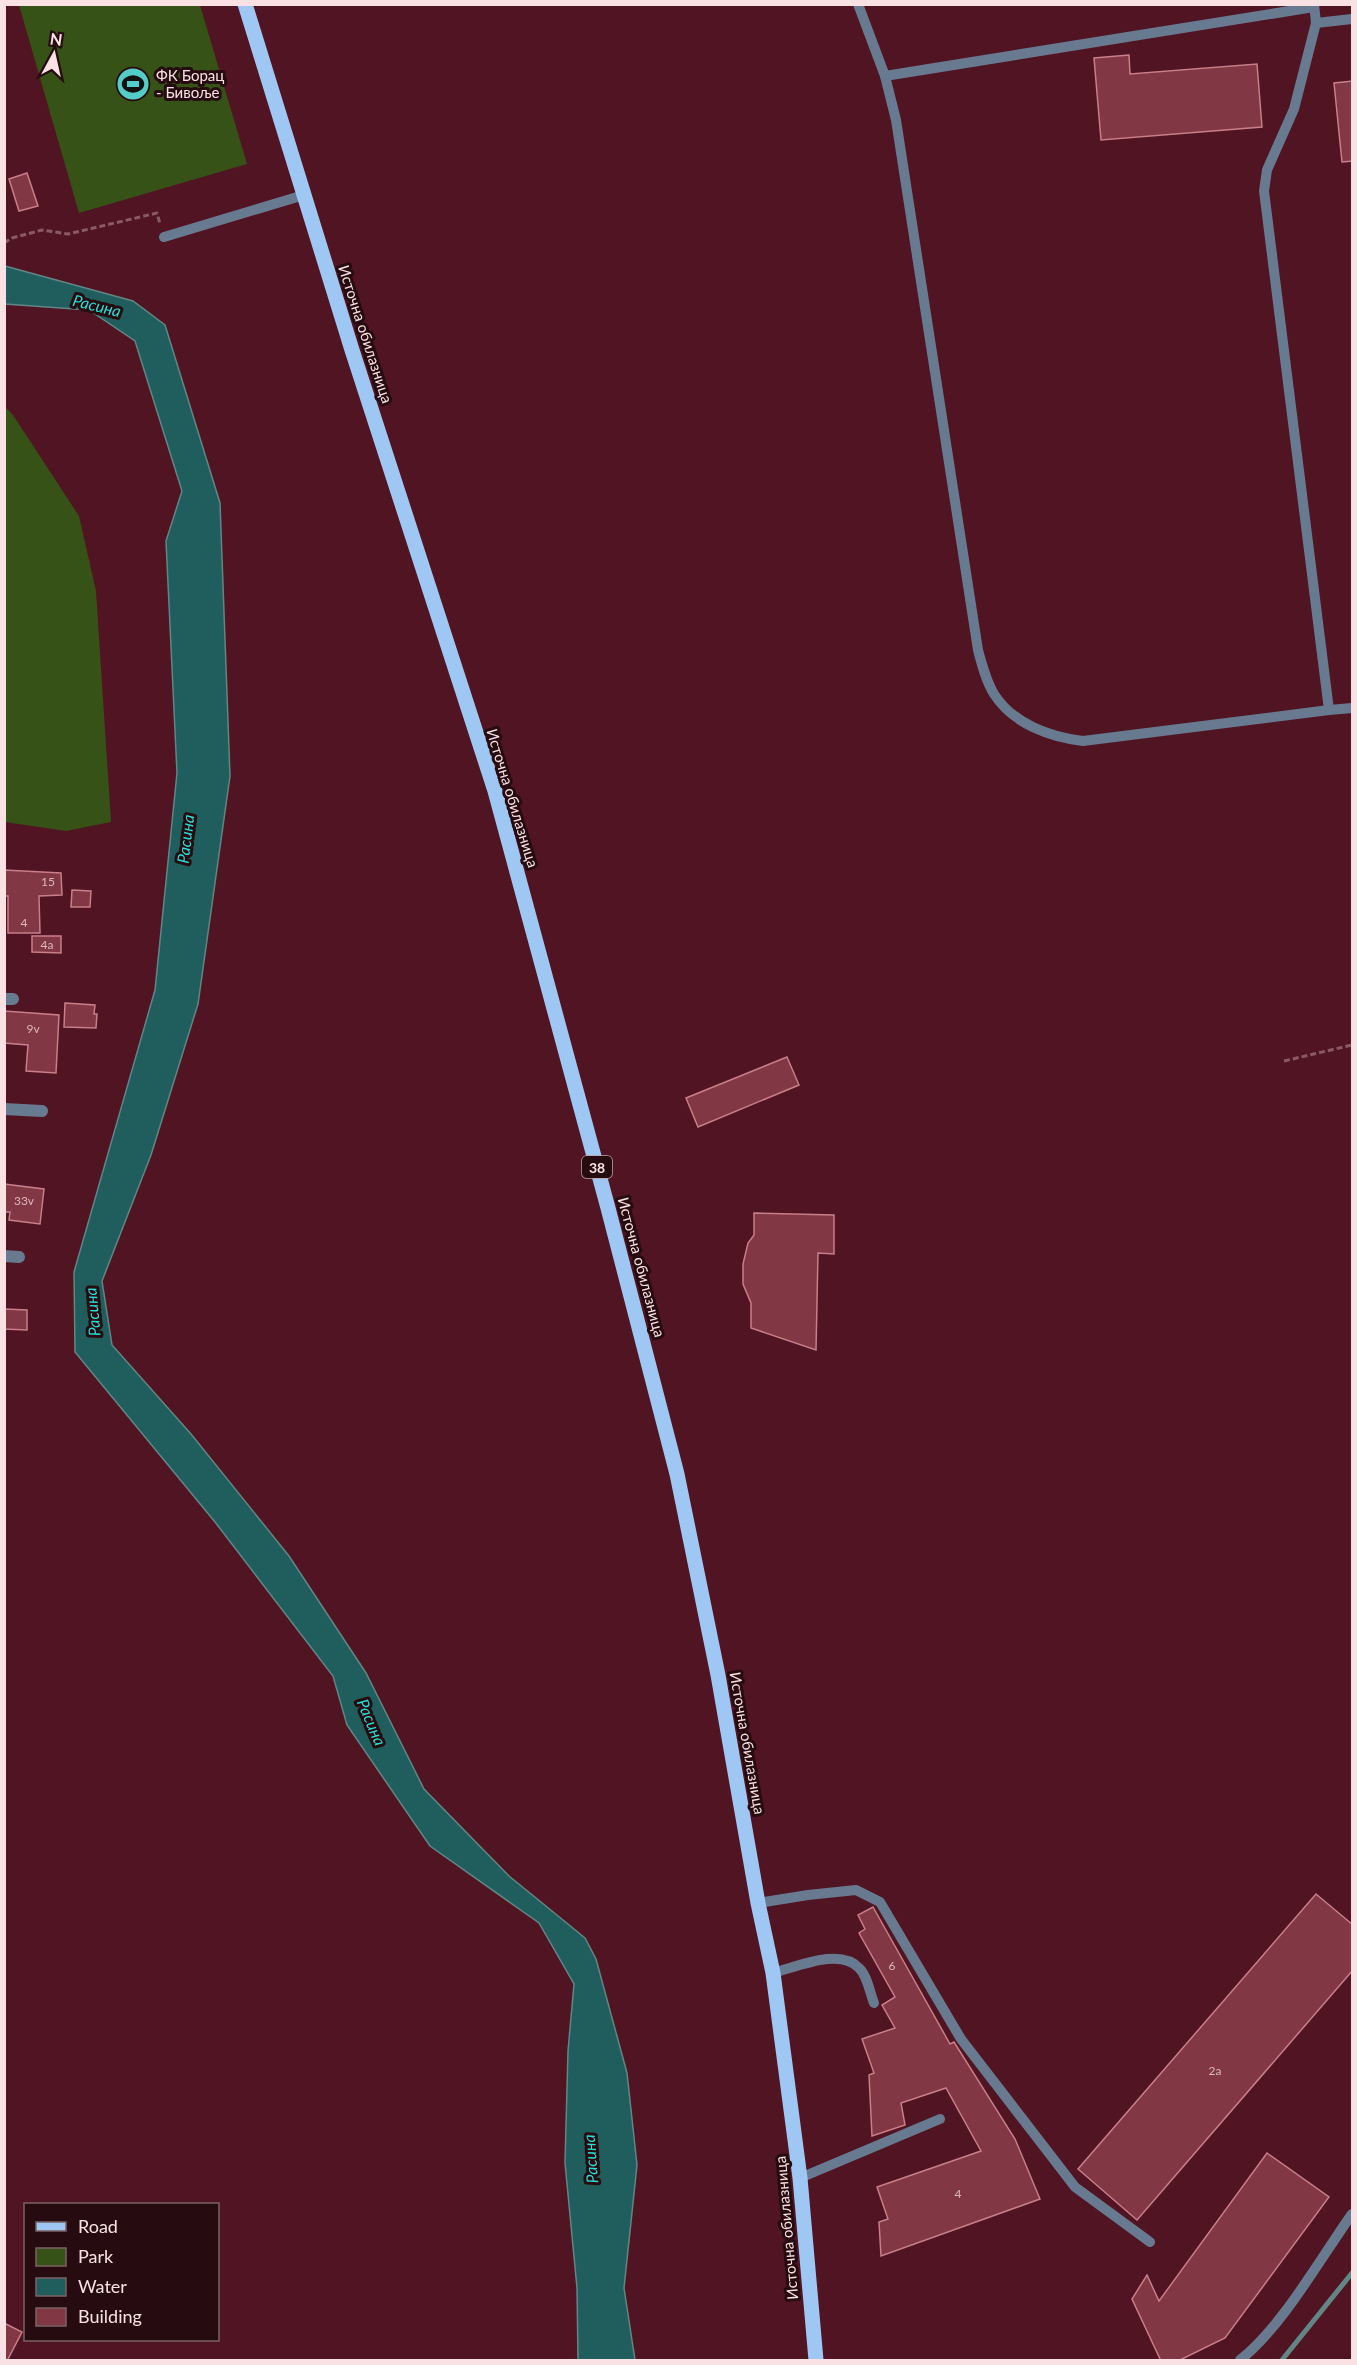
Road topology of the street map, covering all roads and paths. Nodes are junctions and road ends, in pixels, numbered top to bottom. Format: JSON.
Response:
{"nodes":[{"id":1,"x":245,"y":4,"type":"edge"},
{"id":2,"x":858,"y":4,"type":"edge"},
{"id":3,"x":1314,"y":6,"type":"edge"},
{"id":4,"x":1353,"y":19,"type":"edge"},
{"id":5,"x":1316,"y":23,"type":"junction"},
{"id":6,"x":885,"y":76,"type":"junction"},
{"id":7,"x":304,"y":195,"type":"junction"},
{"id":8,"x":164,"y":237,"type":"joint"},
{"id":9,"x":4,"y":243,"type":"edge"},
{"id":10,"x":1353,"y":708,"type":"edge"},
{"id":11,"x":1329,"y":710,"type":"junction"},
{"id":12,"x":1353,"y":1046,"type":"edge"},
{"id":13,"x":1284,"y":1061,"type":"dead end"},
{"id":14,"x":4,"y":1109,"type":"edge"},
{"id":15,"x":42,"y":1111,"type":"dead end"},
{"id":16,"x":4,"y":1256,"type":"edge"},
{"id":17,"x":19,"y":1257,"type":"dead end"},
{"id":18,"x":758,"y":1903,"type":"junction"},
{"id":19,"x":773,"y":1973,"type":"junction"},
{"id":20,"x":874,"y":2003,"type":"dead end"},
{"id":21,"x":940,"y":2119,"type":"dead end"},
{"id":22,"x":801,"y":2178,"type":"junction"},
{"id":23,"x":1353,"y":2214,"type":"edge"},
{"id":24,"x":1150,"y":2242,"type":"dead end"},
{"id":25,"x":816,"y":2361,"type":"edge"},
{"id":26,"x":1240,"y":2361,"type":"edge"}],
"edges":[{"from":1,"to":7,"type":"main road","name":"Источна обилазница","number":"38"},
{"from":2,"to":6,"type":"lane"},
{"from":3,"to":5,"type":"lane"},
{"from":3,"to":6,"type":"lane"},
{"from":4,"to":5,"type":"lane"},
{"from":5,"to":11,"type":"lane"},
{"from":6,"to":11,"type":"lane"},
{"from":7,"to":8,"type":"lane"},
{"from":7,"to":18,"type":"main road","name":"Источна обилазница","number":"38"},
{"from":8,"to":9,"type":"path"},
{"from":10,"to":11,"type":"lane"},
{"from":12,"to":13,"type":"path"},
{"from":14,"to":15,"type":"street"},
{"from":16,"to":17,"type":"street"},
{"from":18,"to":19,"type":"main road","name":"Источна обилазница","number":"38"},
{"from":18,"to":24,"type":"lane"},
{"from":19,"to":20,"type":"lane"},
{"from":19,"to":22,"type":"main road","name":"Источна обилазница","number":"38"},
{"from":21,"to":22,"type":"lane"},
{"from":22,"to":25,"type":"main road","name":"Источна обилазница","number":"38"},
{"from":23,"to":26,"type":"lane"}]}
